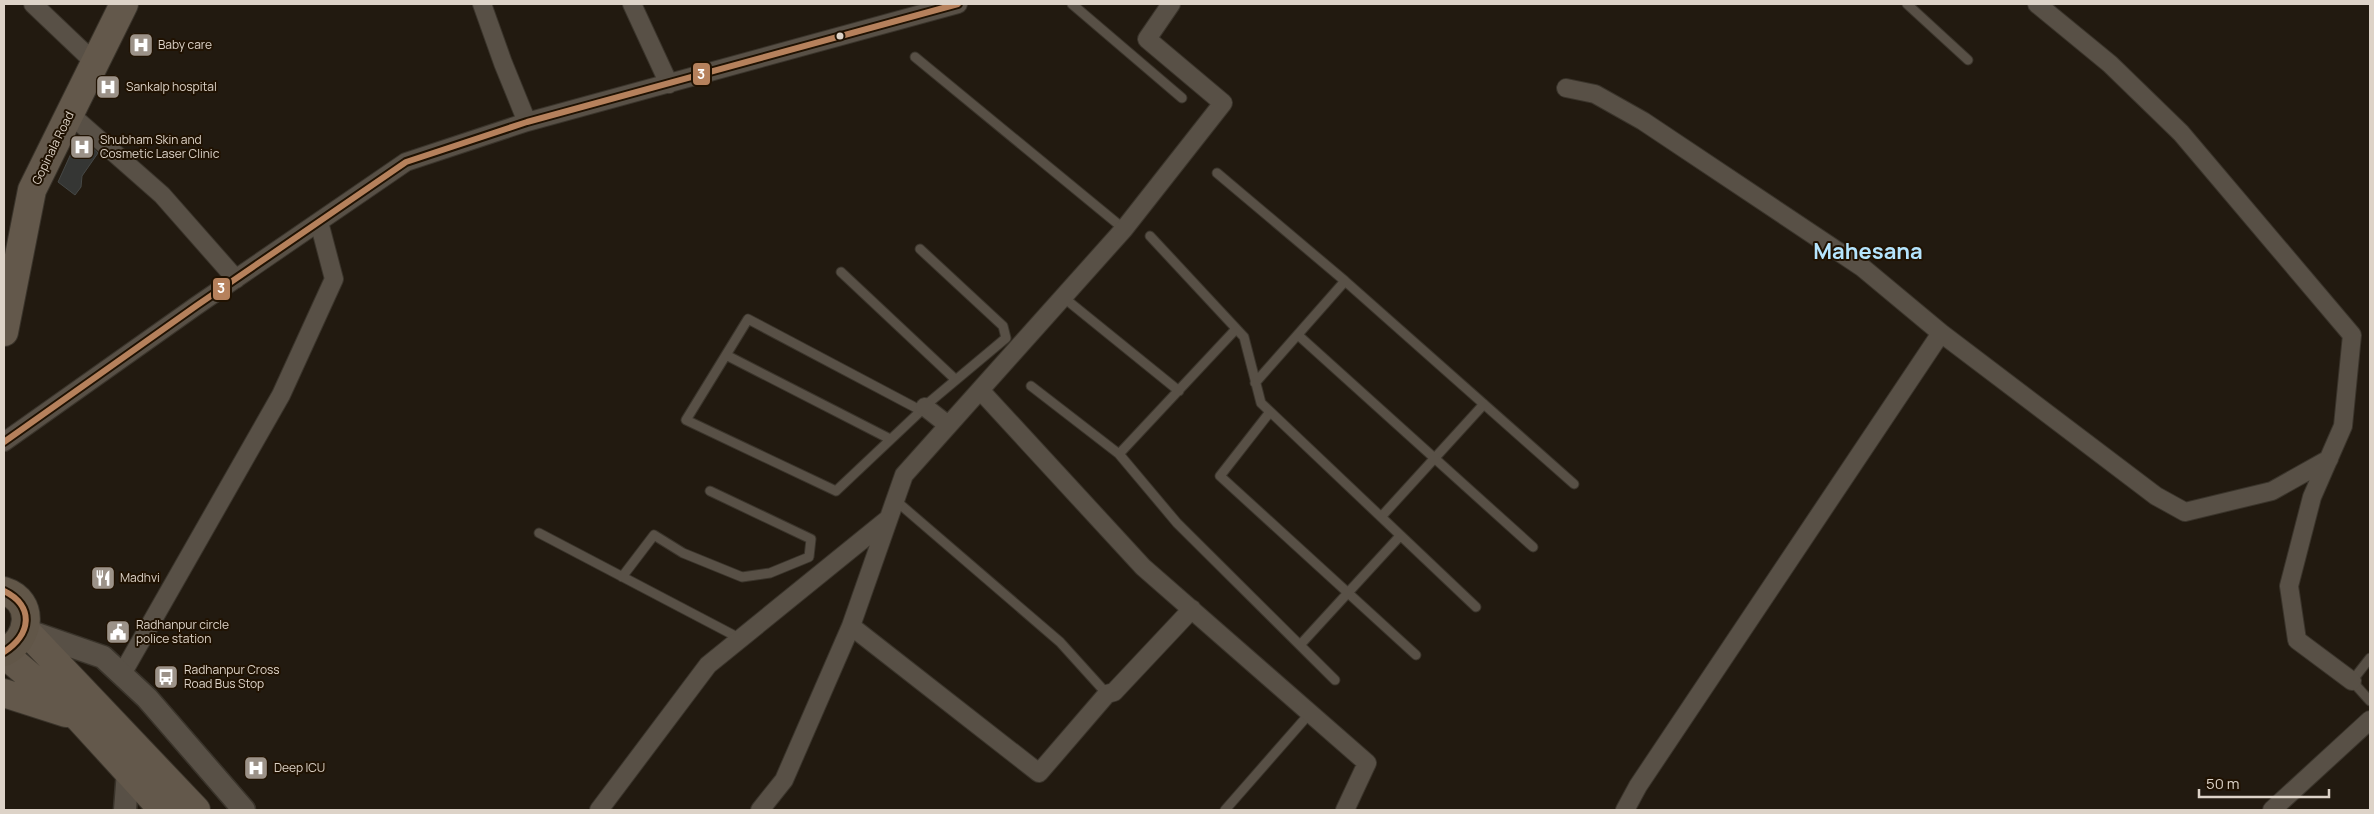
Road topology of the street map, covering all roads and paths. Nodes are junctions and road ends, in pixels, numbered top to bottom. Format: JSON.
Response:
{"nodes":[{"id":1,"x":33,"y":4,"type":"edge"},
{"id":2,"x":124,"y":4,"type":"edge"},
{"id":3,"x":482,"y":4,"type":"edge"},
{"id":4,"x":632,"y":4,"type":"edge"},
{"id":5,"x":958,"y":4,"type":"edge"},
{"id":6,"x":1072,"y":4,"type":"edge"},
{"id":7,"x":1171,"y":4,"type":"edge"},
{"id":8,"x":1907,"y":4,"type":"edge"},
{"id":9,"x":2037,"y":4,"type":"edge"},
{"id":10,"x":915,"y":57,"type":"dead end"},
{"id":11,"x":1968,"y":60,"type":"dead end"},
{"id":12,"x":95,"y":63,"type":"junction"},
{"id":13,"x":669,"y":84,"type":"junction"},
{"id":14,"x":1566,"y":88,"type":"dead end"},
{"id":15,"x":1182,"y":98,"type":"dead end"},
{"id":16,"x":70,"y":114,"type":"junction"},
{"id":17,"x":527,"y":122,"type":"junction"},
{"id":18,"x":1217,"y":173,"type":"dead end"},
{"id":19,"x":319,"y":222,"type":"junction"},
{"id":20,"x":1124,"y":229,"type":"junction"},
{"id":21,"x":1150,"y":236,"type":"dead end"},
{"id":22,"x":920,"y":249,"type":"dead end"},
{"id":23,"x":841,"y":272,"type":"dead end"},
{"id":24,"x":236,"y":279,"type":"junction"},
{"id":25,"x":1346,"y":281,"type":"junction"},
{"id":26,"x":1063,"y":298,"type":"junction"},
{"id":27,"x":1236,"y":329,"type":"junction"},
{"id":28,"x":4,"y":332,"type":"edge"},
{"id":29,"x":1941,"y":333,"type":"junction"},
{"id":30,"x":1298,"y":335,"type":"junction"},
{"id":31,"x":726,"y":355,"type":"junction"},
{"id":32,"x":956,"y":380,"type":"junction"},
{"id":33,"x":1255,"y":383,"type":"junction"},
{"id":34,"x":1031,"y":386,"type":"dead end"},
{"id":35,"x":980,"y":390,"type":"junction"},
{"id":36,"x":1179,"y":391,"type":"junction"},
{"id":37,"x":1484,"y":404,"type":"junction"},
{"id":38,"x":925,"y":407,"type":"junction"},
{"id":39,"x":1270,"y":412,"type":"junction"},
{"id":40,"x":948,"y":425,"type":"junction"},
{"id":41,"x":890,"y":439,"type":"junction"},
{"id":42,"x":4,"y":442,"type":"edge"},
{"id":43,"x":1119,"y":454,"type":"junction"},
{"id":44,"x":1435,"y":458,"type":"junction"},
{"id":45,"x":2329,"y":459,"type":"junction"},
{"id":46,"x":1574,"y":484,"type":"dead end"},
{"id":47,"x":710,"y":492,"type":"dead end"},
{"id":48,"x":895,"y":500,"type":"junction"},
{"id":49,"x":1381,"y":517,"type":"junction"},
{"id":50,"x":888,"y":518,"type":"junction"},
{"id":51,"x":538,"y":533,"type":"dead end"},
{"id":52,"x":1400,"y":536,"type":"junction"},
{"id":53,"x":1533,"y":547,"type":"dead end"},
{"id":54,"x":622,"y":577,"type":"junction"},
{"id":55,"x":4,"y":591,"type":"edge"},
{"id":56,"x":1348,"y":592,"type":"junction"},
{"id":57,"x":1476,"y":607,"type":"dead end"},
{"id":58,"x":1192,"y":609,"type":"junction"},
{"id":59,"x":851,"y":626,"type":"junction"},
{"id":60,"x":25,"y":630,"type":"junction"},
{"id":61,"x":740,"y":639,"type":"junction"},
{"id":62,"x":1300,"y":645,"type":"junction"},
{"id":63,"x":4,"y":653,"type":"edge"},
{"id":64,"x":1416,"y":655,"type":"dead end"},
{"id":65,"x":2370,"y":658,"type":"edge"},
{"id":66,"x":122,"y":674,"type":"junction"},
{"id":67,"x":1334,"y":680,"type":"dead end"},
{"id":68,"x":2352,"y":681,"type":"junction"},
{"id":69,"x":4,"y":694,"type":"edge"},
{"id":70,"x":1107,"y":694,"type":"junction"},
{"id":71,"x":2370,"y":701,"type":"edge"},
{"id":72,"x":1310,"y":713,"type":"junction"},
{"id":73,"x":79,"y":718,"type":"junction"},
{"id":74,"x":2370,"y":720,"type":"edge"},
{"id":75,"x":128,"y":771,"type":"junction"},
{"id":76,"x":125,"y":810,"type":"edge"},
{"id":77,"x":163,"y":810,"type":"edge"},
{"id":78,"x":196,"y":810,"type":"edge"},
{"id":79,"x":244,"y":810,"type":"edge"},
{"id":80,"x":599,"y":810,"type":"edge"},
{"id":81,"x":760,"y":810,"type":"edge"},
{"id":82,"x":1224,"y":810,"type":"edge"},
{"id":83,"x":1345,"y":810,"type":"edge"},
{"id":84,"x":1625,"y":810,"type":"edge"},
{"id":85,"x":2272,"y":810,"type":"edge"}],
"edges":[{"from":1,"to":12,"type":"street"},
{"from":2,"to":12,"type":"main road","name":"Gopinala Road"},
{"from":3,"to":17,"type":"street"},
{"from":4,"to":13,"type":"street"},
{"from":5,"to":13,"type":"street"},
{"from":6,"to":15,"type":"lane"},
{"from":7,"to":20,"type":"street"},
{"from":8,"to":11,"type":"lane"},
{"from":9,"to":45,"type":"street"},
{"from":10,"to":20,"type":"lane"},
{"from":12,"to":16,"type":"main road","name":"Gopinala Road"},
{"from":13,"to":17,"type":"street"},
{"from":14,"to":29,"type":"street"},
{"from":16,"to":24,"type":"street"},
{"from":16,"to":28,"type":"main road","name":"Gopinala Road"},
{"from":17,"to":19,"type":"street"},
{"from":18,"to":25,"type":"lane"},
{"from":19,"to":24,"type":"street"},
{"from":19,"to":66,"type":"street"},
{"from":20,"to":26,"type":"street"},
{"from":21,"to":27,"type":"lane"},
{"from":22,"to":32,"type":"lane"},
{"from":23,"to":32,"type":"lane"},
{"from":24,"to":42,"type":"street"},
{"from":25,"to":30,"type":"lane"},
{"from":25,"to":37,"type":"lane"},
{"from":26,"to":35,"type":"street"},
{"from":26,"to":36,"type":"lane"},
{"from":27,"to":33,"type":"lane"},
{"from":27,"to":36,"type":"lane"},
{"from":29,"to":45,"type":"street"},
{"from":29,"to":84,"type":"street"},
{"from":30,"to":33,"type":"lane"},
{"from":30,"to":44,"type":"lane"},
{"from":31,"to":38,"type":"lane"},
{"from":31,"to":41,"type":"lane"},
{"from":31,"to":41,"type":"lane"},
{"from":32,"to":38,"type":"lane"},
{"from":33,"to":39,"type":"lane"},
{"from":34,"to":43,"type":"lane"},
{"from":35,"to":40,"type":"street"},
{"from":35,"to":58,"type":"street"},
{"from":36,"to":43,"type":"lane"},
{"from":37,"to":44,"type":"lane"},
{"from":37,"to":46,"type":"lane"},
{"from":38,"to":40,"type":"street"},
{"from":38,"to":41,"type":"lane"},
{"from":39,"to":49,"type":"lane"},
{"from":39,"to":56,"type":"lane"},
{"from":40,"to":48,"type":"street"},
{"from":43,"to":62,"type":"lane"},
{"from":44,"to":49,"type":"lane"},
{"from":44,"to":53,"type":"lane"},
{"from":45,"to":68,"type":"street"},
{"from":47,"to":54,"type":"lane"},
{"from":48,"to":50,"type":"street"},
{"from":48,"to":70,"type":"lane"},
{"from":49,"to":52,"type":"lane"},
{"from":50,"to":59,"type":"street"},
{"from":50,"to":61,"type":"street"},
{"from":51,"to":54,"type":"lane"},
{"from":52,"to":56,"type":"lane"},
{"from":52,"to":57,"type":"lane"},
{"from":54,"to":61,"type":"lane"},
{"from":55,"to":60,"type":"highway"},
{"from":56,"to":62,"type":"lane"},
{"from":56,"to":64,"type":"lane"},
{"from":58,"to":70,"type":"street"},
{"from":58,"to":72,"type":"street"},
{"from":59,"to":70,"type":"street"},
{"from":59,"to":81,"type":"street"},
{"from":60,"to":63,"type":"highway"},
{"from":60,"to":66,"type":"street"},
{"from":60,"to":78,"type":"main road"},
{"from":61,"to":80,"type":"street"},
{"from":62,"to":67,"type":"lane"},
{"from":63,"to":73,"type":"main road"},
{"from":65,"to":68,"type":"lane"},
{"from":66,"to":79,"type":"street"},
{"from":68,"to":71,"type":"lane"},
{"from":69,"to":73,"type":"main road"},
{"from":72,"to":82,"type":"lane"},
{"from":72,"to":83,"type":"street"},
{"from":73,"to":75,"type":"main road"},
{"from":74,"to":85,"type":"street"},
{"from":75,"to":76,"type":"street"},
{"from":75,"to":77,"type":"main road"}]}
